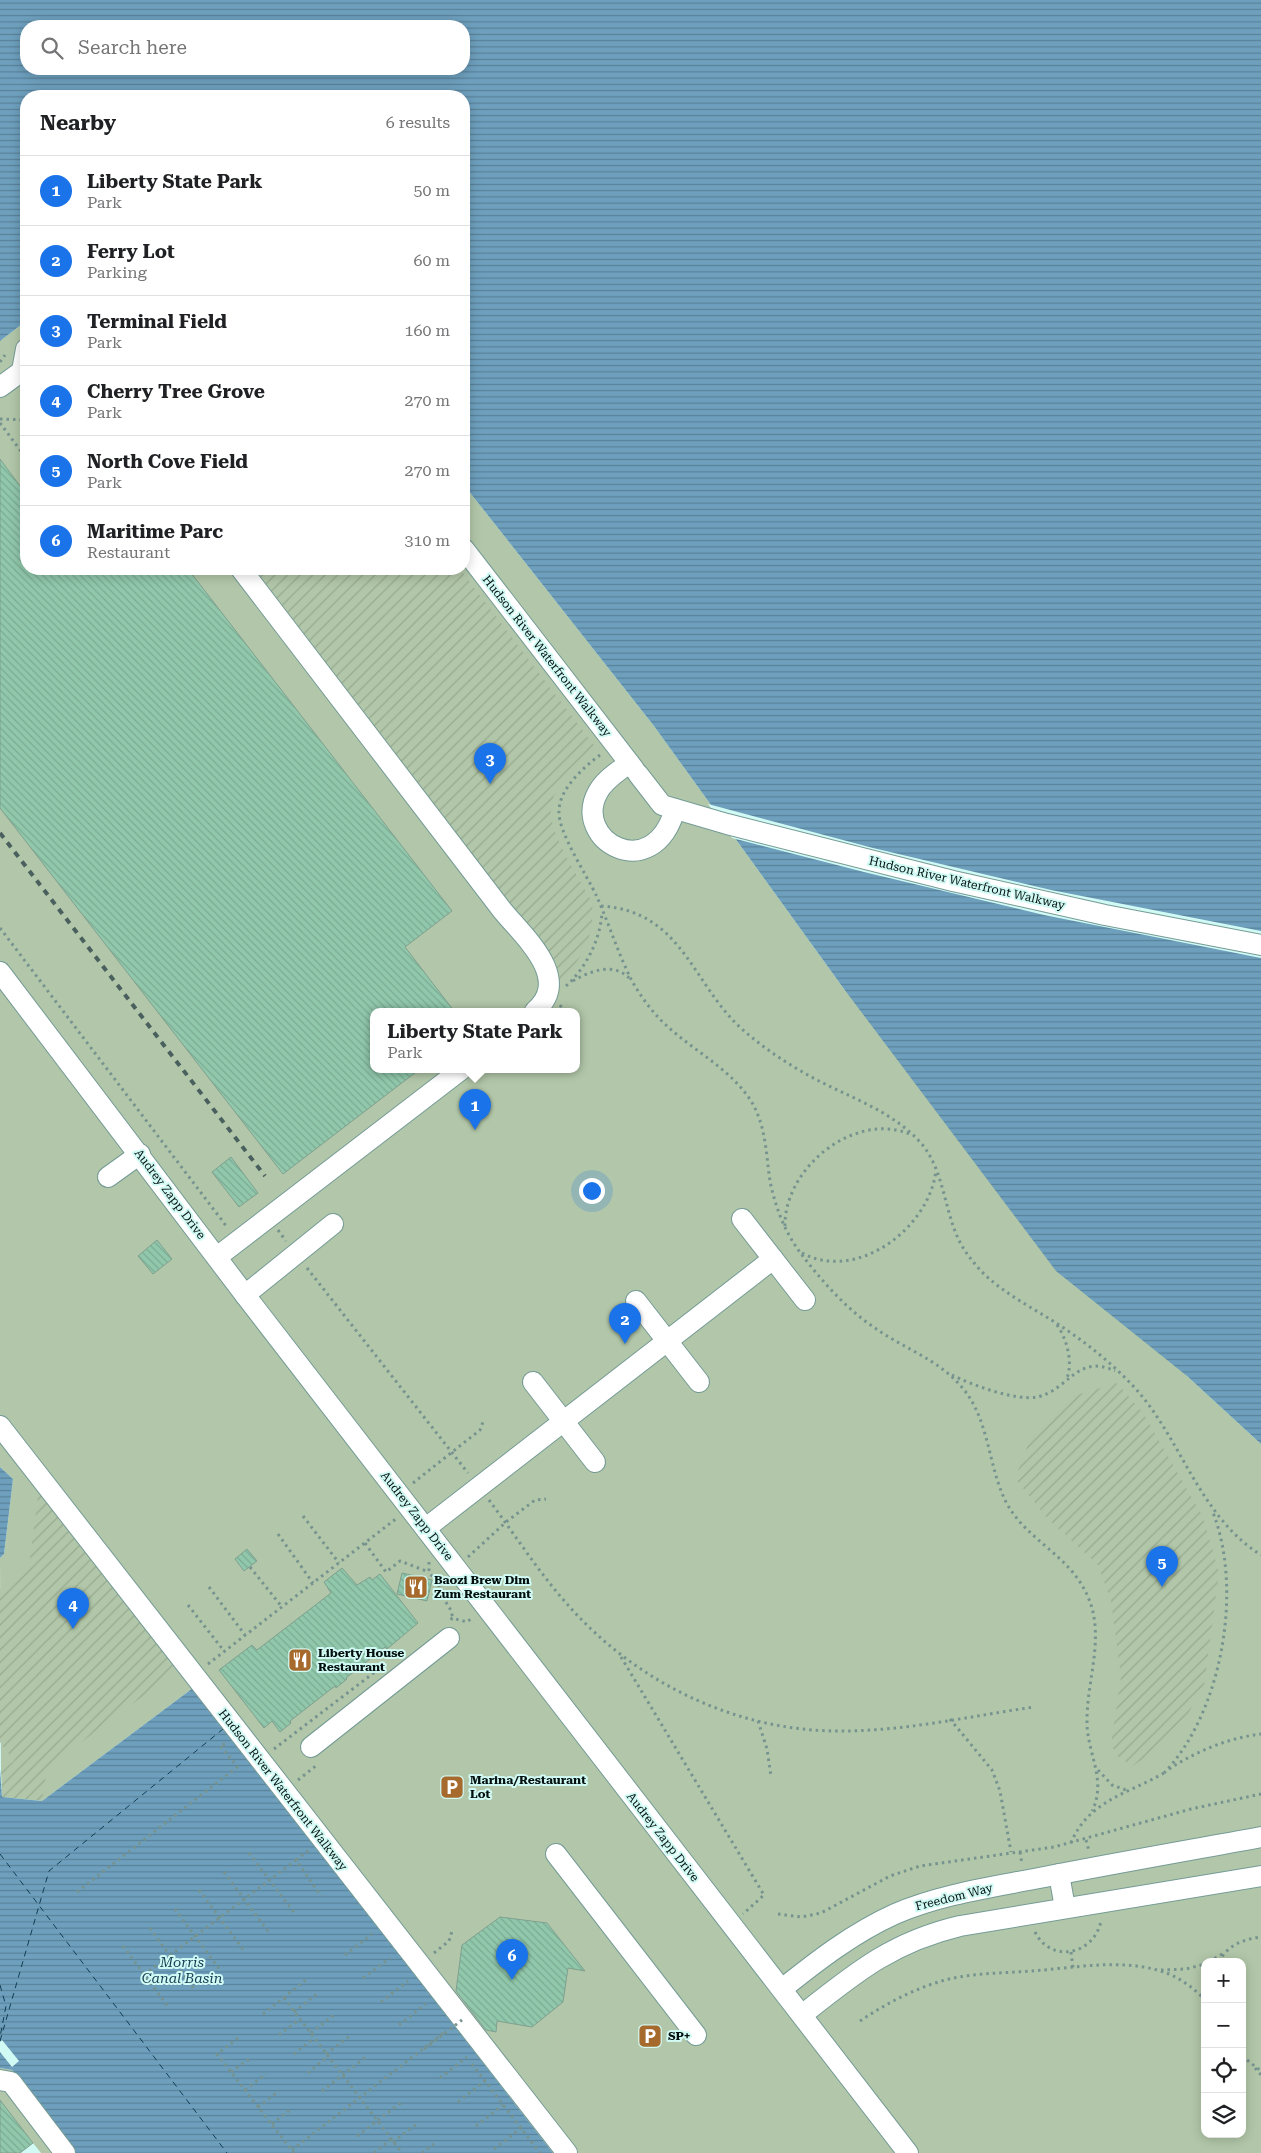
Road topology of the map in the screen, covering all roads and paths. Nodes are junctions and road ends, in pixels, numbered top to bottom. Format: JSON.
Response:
{"nodes":[{"id":1,"x":20,"y":372,"type":"edge"},
{"id":2,"x":0,"y":387,"type":"edge"},
{"id":3,"x":0,"y":419,"type":"edge"},
{"id":4,"x":20,"y":420,"type":"edge"},
{"id":5,"x":0,"y":423,"type":"edge"},
{"id":6,"x":20,"y":450,"type":"edge"},
{"id":7,"x":470,"y":557,"type":"edge"},
{"id":8,"x":246,"y":575,"type":"edge"},
{"id":9,"x":614,"y":744,"type":"junction"},
{"id":10,"x":634,"y":769,"type":"junction"},
{"id":11,"x":682,"y":811,"type":"junction"},
{"id":12,"x":601,"y":906,"type":"junction"},
{"id":13,"x":0,"y":928,"type":"edge"},
{"id":14,"x":1261,"y":945,"type":"edge"},
{"id":15,"x":0,"y":972,"type":"edge"},
{"id":16,"x":570,"y":982,"type":"junction"},
{"id":17,"x":633,"y":982,"type":"junction"},
{"id":18,"x":562,"y":991,"type":"dead end"},
{"id":19,"x":537,"y":1008,"type":"edge"},
{"id":20,"x":457,"y":1073,"type":"edge"},
{"id":21,"x":912,"y":1135,"type":"junction"},
{"id":22,"x":140,"y":1154,"type":"junction"},
{"id":23,"x":936,"y":1169,"type":"junction"},
{"id":24,"x":108,"y":1177,"type":"dead end"},
{"id":25,"x":269,"y":1218,"type":"junction"},
{"id":26,"x":742,"y":1219,"type":"dead end"},
{"id":27,"x":333,"y":1224,"type":"dead end"},
{"id":28,"x":785,"y":1227,"type":"junction"},
{"id":29,"x":238,"y":1241,"type":"junction"},
{"id":30,"x":800,"y":1251,"type":"junction"},
{"id":31,"x":295,"y":1254,"type":"junction"},
{"id":32,"x":218,"y":1257,"type":"junction"},
{"id":33,"x":773,"y":1259,"type":"junction"},
{"id":34,"x":245,"y":1295,"type":"junction"},
{"id":35,"x":805,"y":1300,"type":"dead end"},
{"id":36,"x":636,"y":1301,"type":"dead end"},
{"id":37,"x":1053,"y":1321,"type":"junction"},
{"id":38,"x":667,"y":1341,"type":"junction"},
{"id":39,"x":947,"y":1373,"type":"junction"},
{"id":40,"x":1125,"y":1378,"type":"junction"},
{"id":41,"x":1067,"y":1379,"type":"junction"},
{"id":42,"x":532,"y":1382,"type":"dead end"},
{"id":43,"x":699,"y":1382,"type":"dead end"},
{"id":44,"x":484,"y":1419,"type":"dead end"},
{"id":45,"x":564,"y":1422,"type":"junction"},
{"id":46,"x":0,"y":1426,"type":"edge"},
{"id":47,"x":451,"y":1453,"type":"junction"},
{"id":48,"x":595,"y":1462,"type":"dead end"},
{"id":49,"x":479,"y":1487,"type":"junction"},
{"id":50,"x":546,"y":1500,"type":"dead end"},
{"id":51,"x":405,"y":1501,"type":"junction"},
{"id":52,"x":1208,"y":1501,"type":"junction"},
{"id":53,"x":303,"y":1516,"type":"dead end"},
{"id":54,"x":506,"y":1522,"type":"junction"},
{"id":55,"x":426,"y":1528,"type":"junction"},
{"id":56,"x":278,"y":1534,"type":"dead end"},
{"id":57,"x":365,"y":1543,"type":"junction"},
{"id":58,"x":1261,"y":1555,"type":"edge"},
{"id":59,"x":429,"y":1556,"type":"dead end"},
{"id":60,"x":339,"y":1563,"type":"junction"},
{"id":61,"x":250,"y":1566,"type":"dead end"},
{"id":62,"x":457,"y":1568,"type":"junction"},
{"id":63,"x":429,"y":1572,"type":"junction"},
{"id":64,"x":313,"y":1583,"type":"junction"},
{"id":65,"x":209,"y":1587,"type":"dead end"},
{"id":66,"x":188,"y":1605,"type":"dead end"},
{"id":67,"x":282,"y":1607,"type":"junction"},
{"id":68,"x":487,"y":1607,"type":"junction"},
{"id":69,"x":452,"y":1618,"type":"junction"},
{"id":70,"x":245,"y":1635,"type":"junction"},
{"id":71,"x":449,"y":1638,"type":"joint"},
{"id":72,"x":224,"y":1651,"type":"junction"},
{"id":73,"x":619,"y":1654,"type":"junction"},
{"id":74,"x":389,"y":1666,"type":"dead end"},
{"id":75,"x":193,"y":1675,"type":"junction"},
{"id":76,"x":1034,"y":1707,"type":"dead end"},
{"id":77,"x":950,"y":1719,"type":"junction"},
{"id":78,"x":758,"y":1722,"type":"junction"},
{"id":79,"x":1261,"y":1734,"type":"edge"},
{"id":80,"x":316,"y":1755,"type":"joint"},
{"id":81,"x":229,"y":1756,"type":"dead end"},
{"id":82,"x":260,"y":1760,"type":"junction"},
{"id":83,"x":1097,"y":1770,"type":"junction"},
{"id":84,"x":1164,"y":1773,"type":"junction"},
{"id":85,"x":771,"y":1776,"type":"dead end"},
{"id":86,"x":284,"y":1791,"type":"junction"},
{"id":87,"x":1132,"y":1791,"type":"junction"},
{"id":88,"x":1261,"y":1794,"type":"edge"},
{"id":89,"x":1092,"y":1811,"type":"junction"},
{"id":90,"x":1261,"y":1837,"type":"edge"},
{"id":91,"x":322,"y":1840,"type":"junction"},
{"id":92,"x":1071,"y":1843,"type":"junction"},
{"id":93,"x":1011,"y":1852,"type":"junction"},
{"id":94,"x":249,"y":1853,"type":"dead end"},
{"id":95,"x":556,"y":1854,"type":"dead end"},
{"id":96,"x":224,"y":1872,"type":"dead end"},
{"id":97,"x":277,"y":1874,"type":"junction"},
{"id":98,"x":1059,"y":1874,"type":"junction"},
{"id":99,"x":1261,"y":1876,"type":"edge"},
{"id":100,"x":269,"y":1880,"type":"junction"},
{"id":101,"x":199,"y":1890,"type":"dead end"},
{"id":102,"x":76,"y":1892,"type":"dead end"},
{"id":103,"x":321,"y":1896,"type":"dead end"},
{"id":104,"x":244,"y":1899,"type":"junction"},
{"id":105,"x":1065,"y":1908,"type":"junction"},
{"id":106,"x":175,"y":1909,"type":"dead end"},
{"id":107,"x":778,"y":1914,"type":"dead end"},
{"id":108,"x":296,"y":1915,"type":"dead end"},
{"id":109,"x":219,"y":1918,"type":"junction"},
{"id":110,"x":731,"y":1924,"type":"junction"},
{"id":111,"x":150,"y":1928,"type":"dead end"},
{"id":112,"x":452,"y":1931,"type":"dead end"},
{"id":113,"x":270,"y":1934,"type":"dead end"},
{"id":114,"x":372,"y":1934,"type":"dead end"},
{"id":115,"x":195,"y":1936,"type":"junction"},
{"id":116,"x":1261,"y":1937,"type":"edge"},
{"id":117,"x":449,"y":1941,"type":"dead end"},
{"id":118,"x":123,"y":1946,"type":"dead end"},
{"id":119,"x":1229,"y":1949,"type":"junction"},
{"id":120,"x":245,"y":1952,"type":"dead end"},
{"id":121,"x":1072,"y":1952,"type":"dead end"},
{"id":122,"x":170,"y":1955,"type":"junction"},
{"id":123,"x":345,"y":1955,"type":"dead end"},
{"id":124,"x":390,"y":1958,"type":"dead end"},
{"id":125,"x":1215,"y":1958,"type":"edge"},
{"id":126,"x":1222,"y":1958,"type":"edge"},
{"id":127,"x":1201,"y":1965,"type":"edge"},
{"id":128,"x":1073,"y":1968,"type":"junction"},
{"id":129,"x":220,"y":1970,"type":"dead end"},
{"id":130,"x":1156,"y":1970,"type":"junction"},
{"id":131,"x":144,"y":1974,"type":"junction"},
{"id":132,"x":363,"y":1978,"type":"dead end"},
{"id":133,"x":307,"y":1979,"type":"dead end"},
{"id":134,"x":408,"y":1981,"type":"dead end"},
{"id":135,"x":782,"y":1989,"type":"junction"},
{"id":136,"x":195,"y":1990,"type":"dead end"},
{"id":137,"x":318,"y":1993,"type":"dead end"},
{"id":138,"x":1201,"y":1996,"type":"edge"},
{"id":139,"x":284,"y":1998,"type":"junction"},
{"id":140,"x":381,"y":2002,"type":"dead end"},
{"id":141,"x":426,"y":2004,"type":"dead end"},
{"id":142,"x":169,"y":2008,"type":"dead end"},
{"id":143,"x":294,"y":2012,"type":"junction"},
{"id":144,"x":263,"y":2014,"type":"dead end"},
{"id":145,"x":335,"y":2014,"type":"dead end"},
{"id":146,"x":802,"y":2015,"type":"junction"},
{"id":147,"x":300,"y":2019,"type":"junction"},
{"id":148,"x":860,"y":2021,"type":"dead end"},
{"id":149,"x":399,"y":2025,"type":"dead end"},
{"id":150,"x":454,"y":2025,"type":"junction"},
{"id":151,"x":310,"y":2033,"type":"junction"},
{"id":152,"x":279,"y":2035,"type":"dead end"},
{"id":153,"x":351,"y":2035,"type":"dead end"},
{"id":154,"x":696,"y":2036,"type":"dead end"},
{"id":155,"x":238,"y":2038,"type":"dead end"},
{"id":156,"x":314,"y":2038,"type":"junction"},
{"id":157,"x":424,"y":2048,"type":"junction"},
{"id":158,"x":294,"y":2054,"type":"dead end"},
{"id":159,"x":327,"y":2055,"type":"junction"},
{"id":160,"x":252,"y":2056,"type":"dead end"},
{"id":161,"x":367,"y":2056,"type":"dead end"},
{"id":162,"x":467,"y":2057,"type":"dead end"},
{"id":163,"x":1246,"y":2060,"type":"edge"},
{"id":164,"x":1252,"y":2065,"type":"junction"},
{"id":165,"x":1261,"y":2071,"type":"edge"},
{"id":166,"x":231,"y":2072,"type":"junction"},
{"id":167,"x":308,"y":2073,"type":"dead end"},
{"id":168,"x":266,"y":2074,"type":"dead end"},
{"id":169,"x":342,"y":2075,"type":"junction"},
{"id":170,"x":1261,"y":2075,"type":"edge"},
{"id":171,"x":440,"y":2078,"type":"dead end"},
{"id":172,"x":0,"y":2080,"type":"edge"},
{"id":173,"x":485,"y":2081,"type":"dead end"},
{"id":174,"x":245,"y":2090,"type":"junction"},
{"id":175,"x":278,"y":2091,"type":"dead end"},
{"id":176,"x":322,"y":2091,"type":"dead end"},
{"id":177,"x":360,"y":2098,"type":"junction"},
{"id":178,"x":402,"y":2102,"type":"dead end"},
{"id":179,"x":458,"y":2102,"type":"dead end"},
{"id":180,"x":503,"y":2105,"type":"dead end"},
{"id":181,"x":258,"y":2107,"type":"junction"},
{"id":182,"x":292,"y":2108,"type":"dead end"},
{"id":183,"x":377,"y":2121,"type":"junction"},
{"id":184,"x":418,"y":2123,"type":"dead end"},
{"id":185,"x":272,"y":2124,"type":"junction"},
{"id":186,"x":476,"y":2126,"type":"dead end"},
{"id":187,"x":521,"y":2128,"type":"dead end"},
{"id":188,"x":357,"y":2136,"type":"dead end"},
{"id":189,"x":392,"y":2140,"type":"junction"},
{"id":190,"x":434,"y":2144,"type":"dead end"},
{"id":191,"x":494,"y":2149,"type":"dead end"},
{"id":192,"x":293,"y":2152,"type":"edge"},
{"id":193,"x":65,"y":2153,"type":"edge"},
{"id":194,"x":374,"y":2153,"type":"edge"},
{"id":195,"x":402,"y":2153,"type":"edge"},
{"id":196,"x":422,"y":2153,"type":"edge"},
{"id":197,"x":567,"y":2153,"type":"edge"},
{"id":198,"x":908,"y":2153,"type":"edge"}],
"edges":[{"from":1,"to":2,"type":"street"},
{"from":3,"to":4,"type":"path"},
{"from":5,"to":6,"type":"path"},
{"from":7,"to":9,"type":"street","name":"Hudson River Waterfront Walkway"},
{"from":8,"to":19,"type":"street"},
{"from":9,"to":10,"type":"street","name":"Hudson River Waterfront Walkway"},
{"from":9,"to":12,"type":"path"},
{"from":10,"to":11,"type":"street","name":"Hudson River Waterfront Walkway"},
{"from":10,"to":11,"type":"street"},
{"from":11,"to":14,"type":"street","name":"Hudson River Waterfront Walkway"},
{"from":12,"to":16,"type":"path"},
{"from":12,"to":17,"type":"path"},
{"from":12,"to":21,"type":"path"},
{"from":13,"to":29,"type":"path"},
{"from":15,"to":22,"type":"street","name":"Audrey Zapp Drive"},
{"from":16,"to":17,"type":"path"},
{"from":16,"to":18,"type":"path"},
{"from":17,"to":28,"type":"path"},
{"from":20,"to":25,"type":"street"},
{"from":21,"to":23,"type":"path"},
{"from":21,"to":28,"type":"path"},
{"from":22,"to":24,"type":"street"},
{"from":22,"to":32,"type":"street","name":"Audrey Zapp Drive"},
{"from":23,"to":30,"type":"path"},
{"from":23,"to":37,"type":"path"},
{"from":25,"to":29,"type":"street"},
{"from":25,"to":31,"type":"path"},
{"from":26,"to":33,"type":"street"},
{"from":27,"to":31,"type":"street"},
{"from":28,"to":30,"type":"path"},
{"from":29,"to":32,"type":"street"},
{"from":30,"to":39,"type":"path"},
{"from":31,"to":34,"type":"street"},
{"from":31,"to":47,"type":"path"},
{"from":32,"to":34,"type":"street","name":"Audrey Zapp Drive"},
{"from":33,"to":35,"type":"street"},
{"from":33,"to":38,"type":"street"},
{"from":34,"to":51,"type":"street","name":"Audrey Zapp Drive"},
{"from":36,"to":38,"type":"street"},
{"from":37,"to":40,"type":"path"},
{"from":37,"to":41,"type":"path"},
{"from":38,"to":43,"type":"street"},
{"from":38,"to":45,"type":"street"},
{"from":39,"to":41,"type":"path"},
{"from":39,"to":83,"type":"path"},
{"from":40,"to":41,"type":"path"},
{"from":40,"to":52,"type":"path"},
{"from":42,"to":45,"type":"street"},
{"from":44,"to":47,"type":"path"},
{"from":45,"to":48,"type":"street"},
{"from":45,"to":49,"type":"street"},
{"from":46,"to":75,"type":"street","name":"Hudson River Waterfront Walkway"},
{"from":47,"to":49,"type":"path"},
{"from":47,"to":51,"type":"path"},
{"from":49,"to":54,"type":"path"},
{"from":49,"to":55,"type":"street"},
{"from":50,"to":54,"type":"path"},
{"from":51,"to":55,"type":"street","name":"Audrey Zapp Drive"},
{"from":51,"to":57,"type":"path"},
{"from":52,"to":58,"type":"path"},
{"from":52,"to":84,"type":"path"},
{"from":53,"to":60,"type":"path"},
{"from":54,"to":62,"type":"path"},
{"from":54,"to":73,"type":"path"},
{"from":55,"to":62,"type":"street","name":"Audrey Zapp Drive"},
{"from":56,"to":64,"type":"path"},
{"from":57,"to":60,"type":"path"},
{"from":57,"to":63,"type":"path"},
{"from":59,"to":63,"type":"path"},
{"from":60,"to":64,"type":"path"},
{"from":61,"to":67,"type":"path"},
{"from":62,"to":68,"type":"street","name":"Audrey Zapp Drive"},
{"from":63,"to":69,"type":"path"},
{"from":64,"to":67,"type":"path"},
{"from":65,"to":70,"type":"path"},
{"from":66,"to":72,"type":"path"},
{"from":67,"to":70,"type":"path"},
{"from":68,"to":69,"type":"path"},
{"from":68,"to":110,"type":"street","name":"Audrey Zapp Drive"},
{"from":69,"to":71,"type":"path"},
{"from":70,"to":72,"type":"path"},
{"from":71,"to":80,"type":"street"},
{"from":72,"to":75,"type":"path"},
{"from":73,"to":78,"type":"path"},
{"from":73,"to":110,"type":"path"},
{"from":74,"to":82,"type":"path"},
{"from":75,"to":82,"type":"street","name":"Hudson River Waterfront Walkway"},
{"from":76,"to":77,"type":"path"},
{"from":77,"to":78,"type":"path"},
{"from":77,"to":93,"type":"path"},
{"from":78,"to":85,"type":"path"},
{"from":79,"to":84,"type":"path"},
{"from":80,"to":86,"type":"path"},
{"from":81,"to":102,"type":"path"},
{"from":82,"to":86,"type":"street","name":"Hudson River Waterfront Walkway"},
{"from":83,"to":87,"type":"path"},
{"from":83,"to":89,"type":"path"},
{"from":84,"to":87,"type":"path"},
{"from":86,"to":91,"type":"street","name":"Hudson River Waterfront Walkway"},
{"from":87,"to":89,"type":"path"},
{"from":88,"to":92,"type":"path"},
{"from":89,"to":92,"type":"path"},
{"from":90,"to":98,"type":"street","name":"Freedom Way"},
{"from":91,"to":97,"type":"path"},
{"from":91,"to":150,"type":"street","name":"Hudson River Waterfront Walkway"},
{"from":92,"to":93,"type":"path"},
{"from":93,"to":107,"type":"path"},
{"from":94,"to":100,"type":"path"},
{"from":95,"to":154,"type":"street"},
{"from":96,"to":104,"type":"path"},
{"from":97,"to":100,"type":"path"},
{"from":97,"to":103,"type":"path"},
{"from":98,"to":105,"type":"street"},
{"from":98,"to":135,"type":"street","name":"Freedom Way"},
{"from":99,"to":105,"type":"street"},
{"from":100,"to":104,"type":"path"},
{"from":100,"to":108,"type":"path"},
{"from":101,"to":109,"type":"path"},
{"from":104,"to":109,"type":"path"},
{"from":104,"to":113,"type":"path"},
{"from":105,"to":146,"type":"street"},
{"from":106,"to":115,"type":"path"},
{"from":109,"to":115,"type":"path"},
{"from":109,"to":120,"type":"path"},
{"from":110,"to":135,"type":"street","name":"Audrey Zapp Drive"},
{"from":111,"to":122,"type":"path"},
{"from":112,"to":117,"type":"path"},
{"from":114,"to":123,"type":"path"},
{"from":115,"to":122,"type":"path"},
{"from":115,"to":129,"type":"path"},
{"from":116,"to":119,"type":"path"},
{"from":118,"to":131,"type":"path"},
{"from":119,"to":125,"type":"path"},
{"from":119,"to":126,"type":"path"},
{"from":121,"to":128,"type":"path"},
{"from":122,"to":131,"type":"path"},
{"from":122,"to":136,"type":"path"},
{"from":124,"to":132,"type":"path"},
{"from":127,"to":130,"type":"path"},
{"from":128,"to":130,"type":"path"},
{"from":128,"to":148,"type":"path"},
{"from":130,"to":138,"type":"path"},
{"from":131,"to":142,"type":"path"},
{"from":133,"to":139,"type":"path"},
{"from":134,"to":140,"type":"path"},
{"from":135,"to":146,"type":"street","name":"Audrey Zapp Drive"},
{"from":137,"to":143,"type":"path"},
{"from":139,"to":143,"type":"path"},
{"from":139,"to":144,"type":"path"},
{"from":141,"to":149,"type":"path"},
{"from":143,"to":147,"type":"path"},
{"from":145,"to":151,"type":"path"},
{"from":146,"to":198,"type":"street","name":"Audrey Zapp Drive"},
{"from":147,"to":151,"type":"path"},
{"from":147,"to":152,"type":"path"},
{"from":150,"to":157,"type":"path","bridge":true},
{"from":150,"to":157,"type":"path"},
{"from":150,"to":197,"type":"street","name":"Hudson River Waterfront Walkway"},
{"from":151,"to":156,"type":"path"},
{"from":153,"to":159,"type":"path"},
{"from":155,"to":166,"type":"path"},
{"from":156,"to":158,"type":"path"},
{"from":156,"to":159,"type":"path"},
{"from":157,"to":177,"type":"path"},
{"from":159,"to":167,"type":"path"},
{"from":159,"to":169,"type":"path"},
{"from":160,"to":166,"type":"path"},
{"from":161,"to":169,"type":"path"},
{"from":162,"to":171,"type":"path"},
{"from":163,"to":164,"type":"path"},
{"from":164,"to":165,"type":"path"},
{"from":164,"to":170,"type":"path"},
{"from":166,"to":174,"type":"path"},
{"from":168,"to":174,"type":"path"},
{"from":169,"to":176,"type":"path"},
{"from":169,"to":177,"type":"path"},
{"from":172,"to":193,"type":"street"},
{"from":173,"to":179,"type":"path"},
{"from":174,"to":181,"type":"path"},
{"from":175,"to":181,"type":"path"},
{"from":177,"to":183,"type":"path"},
{"from":177,"to":192,"type":"path"},
{"from":178,"to":183,"type":"path"},
{"from":180,"to":186,"type":"path"},
{"from":181,"to":185,"type":"path"},
{"from":182,"to":185,"type":"path"},
{"from":183,"to":188,"type":"path"},
{"from":183,"to":189,"type":"path"},
{"from":184,"to":189,"type":"path"},
{"from":185,"to":192,"type":"path"},
{"from":187,"to":191,"type":"path"},
{"from":189,"to":194,"type":"path"},
{"from":189,"to":195,"type":"path"},
{"from":190,"to":196,"type":"path"}]}
